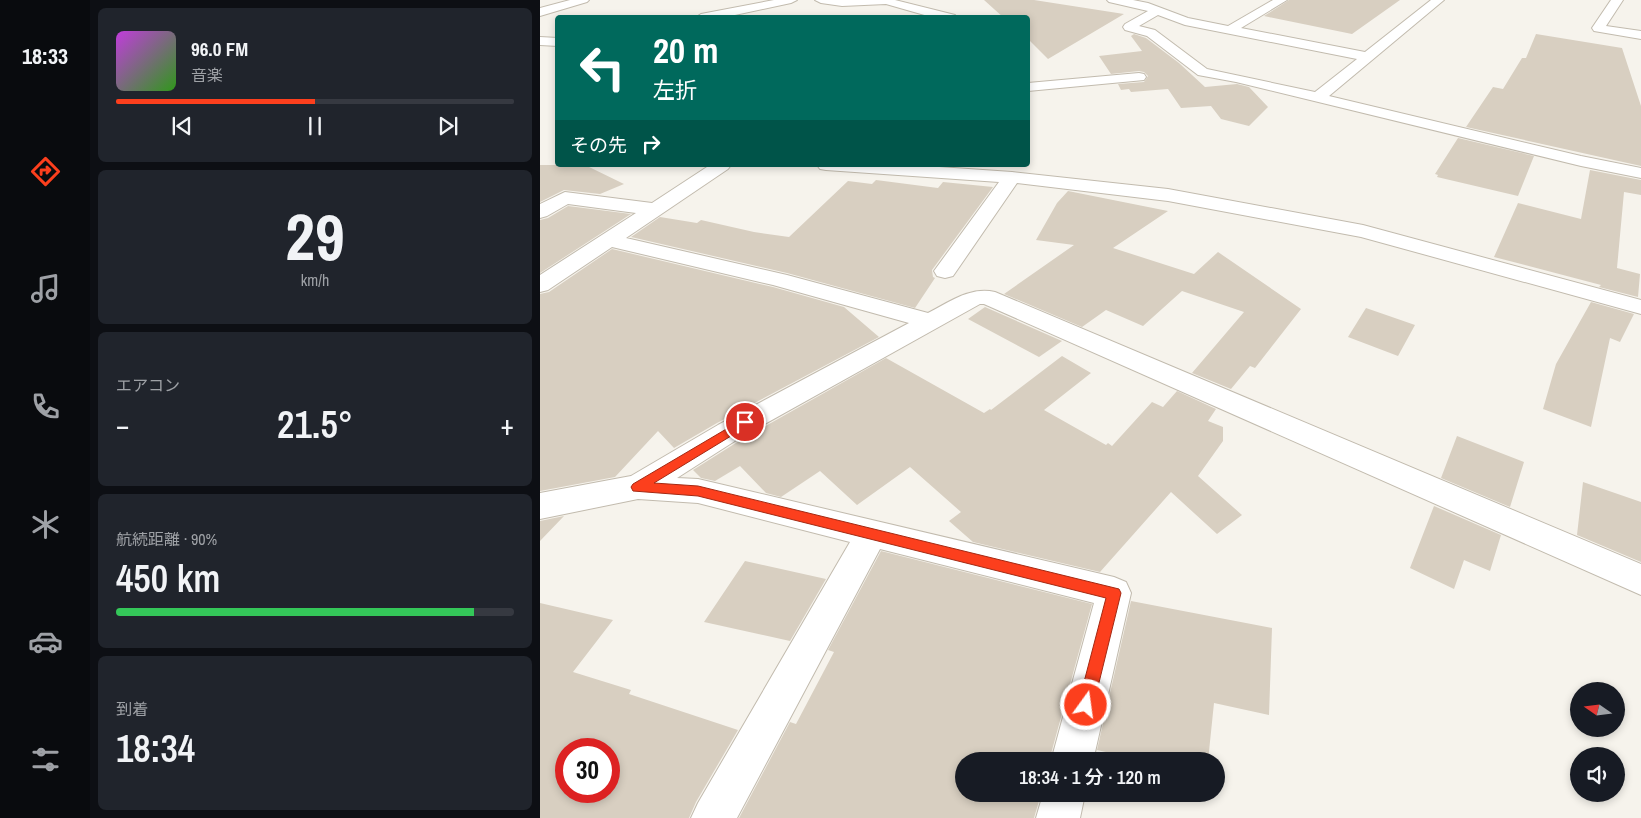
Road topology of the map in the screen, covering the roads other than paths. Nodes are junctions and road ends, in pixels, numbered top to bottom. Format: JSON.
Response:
{"nodes":[{"id":1,"x":583,"y":0,"type":"edge"},
{"id":2,"x":791,"y":0,"type":"edge"},
{"id":3,"x":821,"y":0,"type":"edge"},
{"id":4,"x":1114,"y":0,"type":"edge"},
{"id":5,"x":1281,"y":0,"type":"edge"},
{"id":6,"x":1438,"y":0,"type":"edge"},
{"id":7,"x":1617,"y":0,"type":"edge"},
{"id":8,"x":1157,"y":11,"type":"junction"},
{"id":9,"x":540,"y":12,"type":"edge"},
{"id":10,"x":716,"y":15,"type":"edge"},
{"id":11,"x":940,"y":15,"type":"edge"},
{"id":12,"x":1231,"y":29,"type":"junction"},
{"id":13,"x":1641,"y":35,"type":"edge"},
{"id":14,"x":540,"y":41,"type":"edge"},
{"id":15,"x":555,"y":42,"type":"edge"},
{"id":16,"x":1368,"y":57,"type":"junction"},
{"id":17,"x":1139,"y":77,"type":"dead end"},
{"id":18,"x":1030,"y":87,"type":"edge"},
{"id":19,"x":1317,"y":98,"type":"junction"},
{"id":20,"x":719,"y":167,"type":"edge"},
{"id":21,"x":870,"y":167,"type":"edge"},
{"id":22,"x":1641,"y":173,"type":"edge"},
{"id":23,"x":1012,"y":177,"type":"junction"},
{"id":24,"x":655,"y":209,"type":"junction"},
{"id":25,"x":540,"y":212,"type":"edge"},
{"id":26,"x":609,"y":240,"type":"junction"},
{"id":27,"x":945,"y":271,"type":"dead end"},
{"id":28,"x":540,"y":285,"type":"edge"},
{"id":29,"x":1641,"y":307,"type":"edge"},
{"id":30,"x":932,"y":321,"type":"junction"},
{"id":31,"x":638,"y":487,"type":"junction"},
{"id":32,"x":540,"y":506,"type":"edge"},
{"id":33,"x":872,"y":534,"type":"junction"},
{"id":34,"x":1641,"y":580,"type":"edge"},
{"id":35,"x":1074,"y":752,"type":"edge"},
{"id":36,"x":1062,"y":802,"type":"edge"},
{"id":37,"x":713,"y":818,"type":"edge"},
{"id":38,"x":1058,"y":818,"type":"edge"}],
"edges":[{"from":1,"to":9,"type":"street"},
{"from":2,"to":10,"type":"street"},
{"from":3,"to":11,"type":"street"},
{"from":4,"to":8,"type":"street"},
{"from":5,"to":12,"type":"street"},
{"from":6,"to":16,"type":"street"},
{"from":7,"to":13,"type":"street"},
{"from":8,"to":12,"type":"street"},
{"from":8,"to":19,"type":"street"},
{"from":12,"to":16,"type":"street"},
{"from":14,"to":15,"type":"street"},
{"from":16,"to":19,"type":"street"},
{"from":17,"to":18,"type":"street"},
{"from":19,"to":22,"type":"street"},
{"from":20,"to":24,"type":"street"},
{"from":21,"to":23,"type":"street"},
{"from":23,"to":27,"type":"street"},
{"from":23,"to":29,"type":"street"},
{"from":24,"to":25,"type":"street"},
{"from":24,"to":26,"type":"street"},
{"from":26,"to":28,"type":"street"},
{"from":26,"to":30,"type":"street"},
{"from":30,"to":31,"type":"street"},
{"from":30,"to":34,"type":"street"},
{"from":31,"to":32,"type":"street"},
{"from":31,"to":33,"type":"street"},
{"from":33,"to":35,"type":"street"},
{"from":33,"to":37,"type":"street"},
{"from":36,"to":38,"type":"street"}]}
